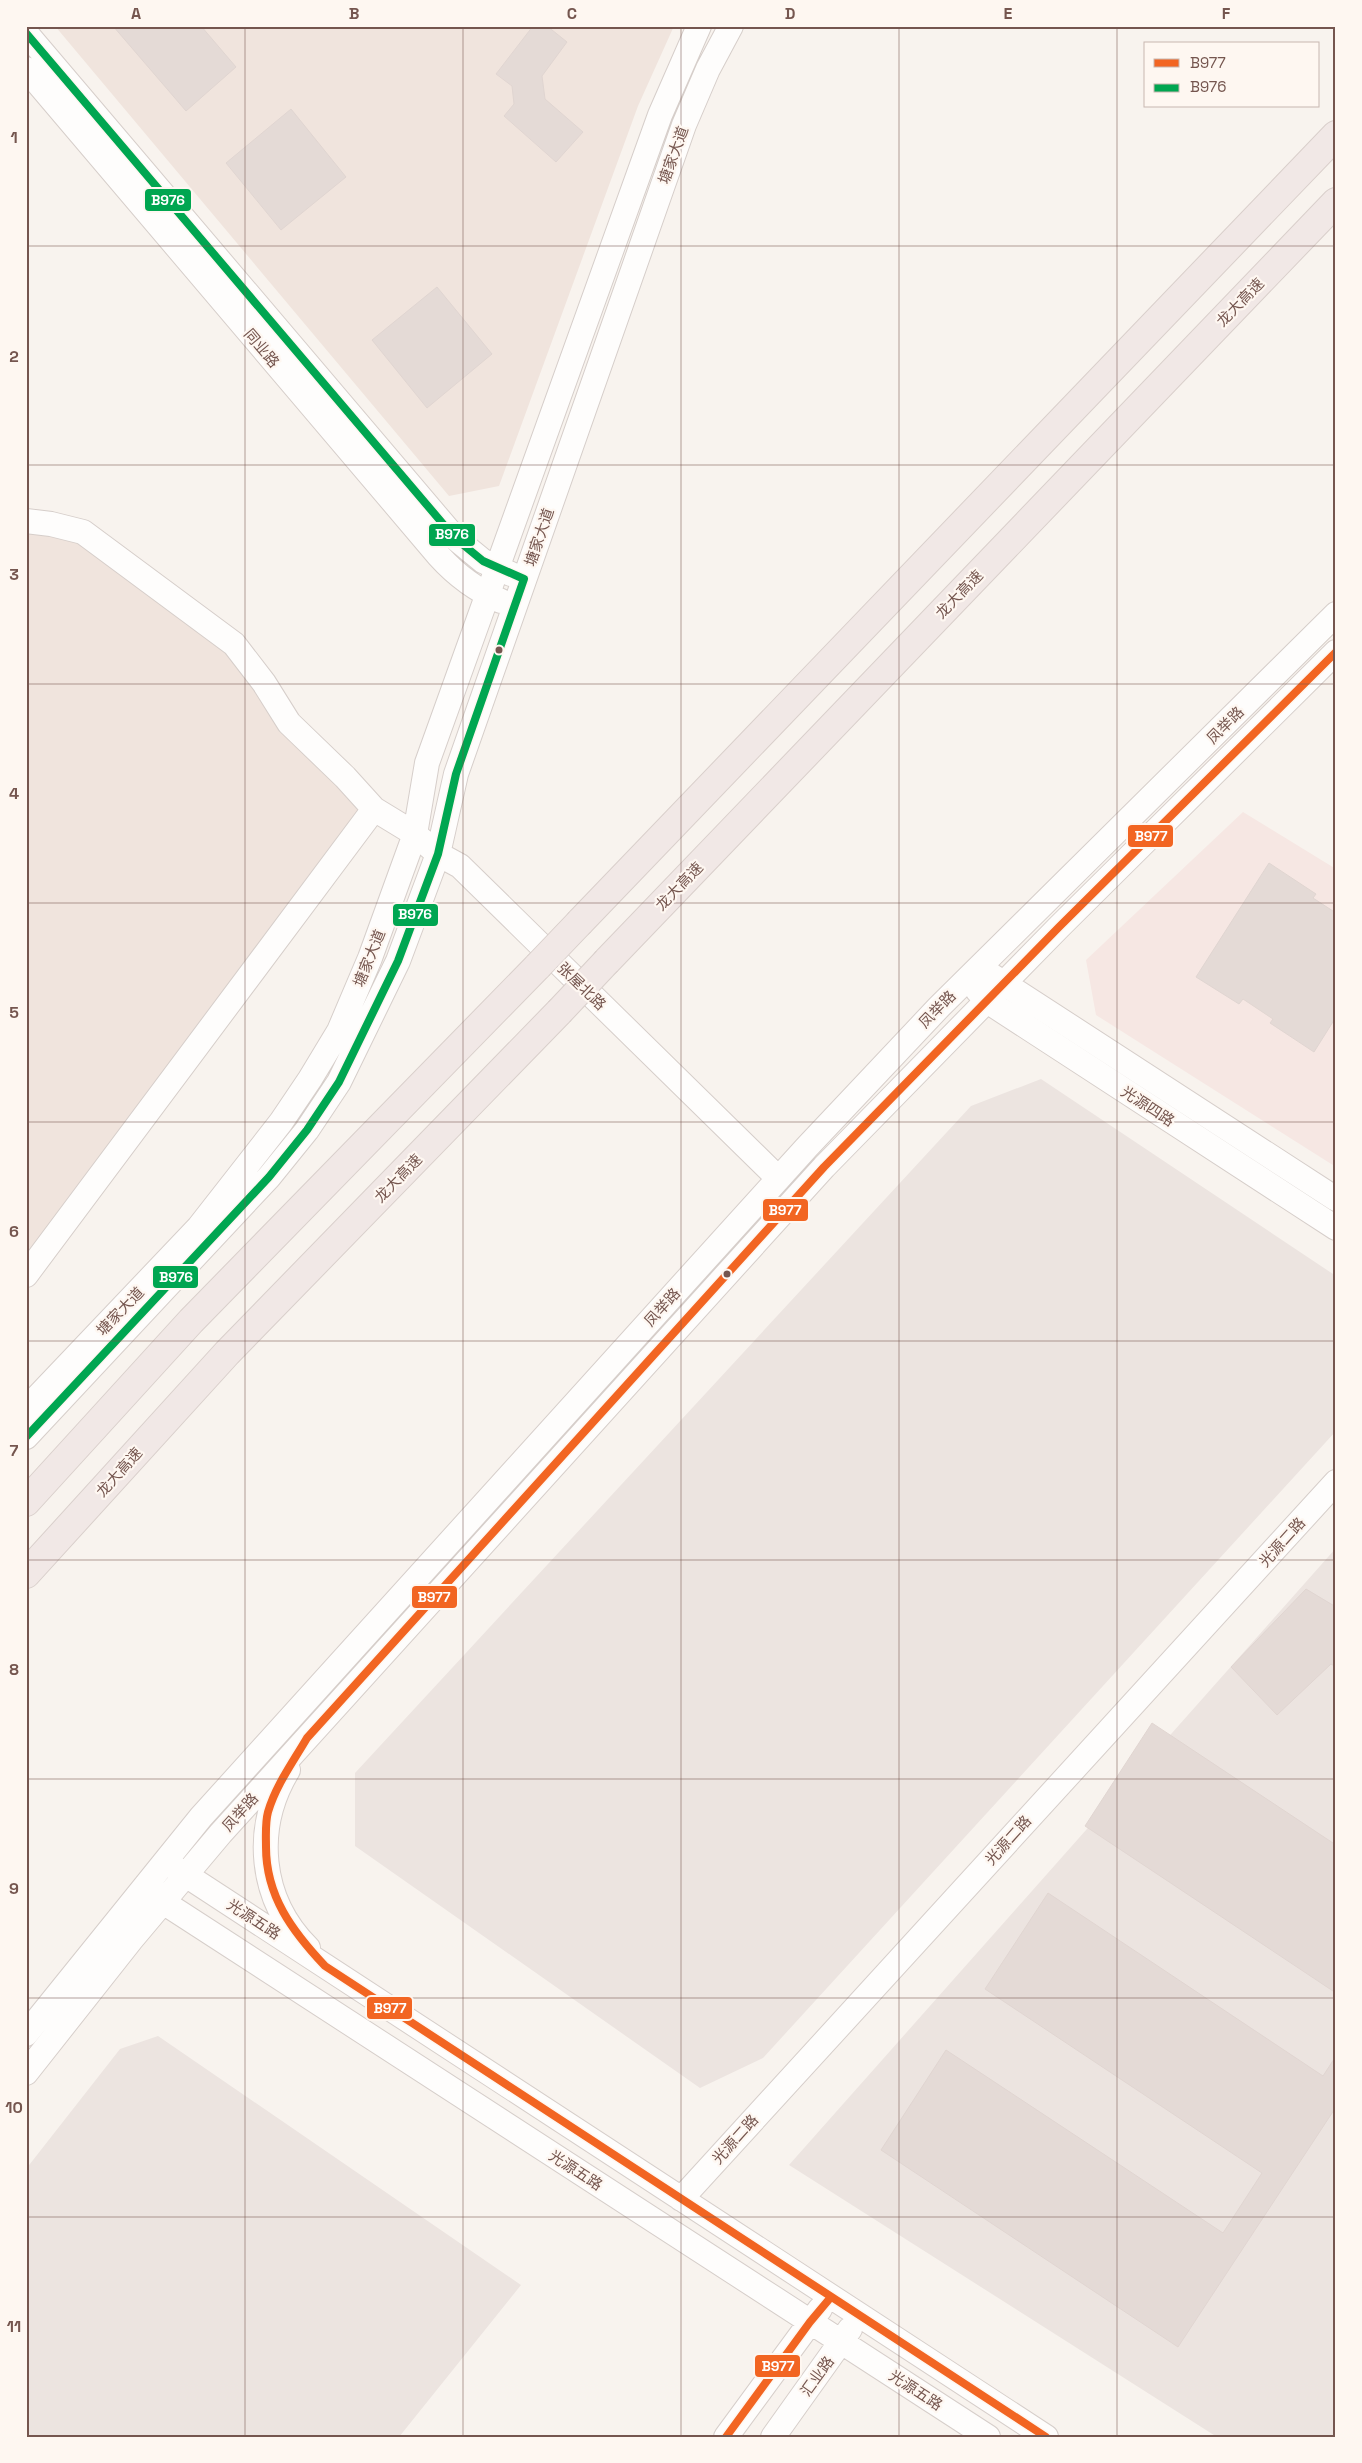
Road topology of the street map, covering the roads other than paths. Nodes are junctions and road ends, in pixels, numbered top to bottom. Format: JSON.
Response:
{"nodes":[{"id":1,"x":699,"y":26,"type":"edge"},
{"id":2,"x":731,"y":26,"type":"edge"},
{"id":3,"x":26,"y":33,"type":"edge"},
{"id":4,"x":26,"y":69,"type":"edge"},
{"id":5,"x":1336,"y":135,"type":"edge"},
{"id":6,"x":1336,"y":202,"type":"edge"},
{"id":7,"x":26,"y":521,"type":"edge"},
{"id":8,"x":497,"y":568,"type":"junction"},
{"id":9,"x":524,"y":579,"type":"junction"},
{"id":10,"x":488,"y":595,"type":"junction"},
{"id":11,"x":515,"y":607,"type":"junction"},
{"id":12,"x":1336,"y":614,"type":"edge"},
{"id":13,"x":1336,"y":652,"type":"edge"},
{"id":14,"x":374,"y":809,"type":"junction"},
{"id":15,"x":415,"y":834,"type":"junction"},
{"id":16,"x":438,"y":854,"type":"junction"},
{"id":17,"x":976,"y":970,"type":"junction"},
{"id":18,"x":1004,"y":983,"type":"junction"},
{"id":19,"x":987,"y":1001,"type":"junction"},
{"id":20,"x":778,"y":1178,"type":"junction"},
{"id":21,"x":1336,"y":1199,"type":"edge"},
{"id":22,"x":1336,"y":1228,"type":"edge"},
{"id":23,"x":26,"y":1275,"type":"edge"},
{"id":24,"x":26,"y":1409,"type":"edge"},
{"id":25,"x":26,"y":1437,"type":"edge"},
{"id":26,"x":1336,"y":1482,"type":"edge"},
{"id":27,"x":26,"y":1502,"type":"edge"},
{"id":28,"x":26,"y":1574,"type":"edge"},
{"id":29,"x":307,"y":1738,"type":"junction"},
{"id":30,"x":158,"y":1870,"type":"junction"},
{"id":31,"x":186,"y":1875,"type":"junction"},
{"id":32,"x":163,"y":1902,"type":"junction"},
{"id":33,"x":325,"y":1966,"type":"junction"},
{"id":34,"x":26,"y":2034,"type":"edge"},
{"id":35,"x":26,"y":2073,"type":"edge"},
{"id":36,"x":681,"y":2199,"type":"junction"},
{"id":37,"x":831,"y":2297,"type":"junction"},
{"id":38,"x":858,"y":2314,"type":"junction"},
{"id":39,"x":810,"y":2322,"type":"junction"},
{"id":40,"x":842,"y":2342,"type":"junction"},
{"id":41,"x":726,"y":2437,"type":"edge"},
{"id":42,"x":773,"y":2437,"type":"edge"},
{"id":43,"x":988,"y":2437,"type":"edge"},
{"id":44,"x":1046,"y":2437,"type":"edge"}],
"edges":[{"from":1,"to":8,"type":"street","name":"塘家大道"},
{"from":2,"to":9,"type":"street","name":"塘家大道"},
{"from":3,"to":8,"type":"street","name":"同业路"},
{"from":4,"to":10,"type":"street","name":"同业路"},
{"from":5,"to":27,"type":"highway","bridge":true},
{"from":6,"to":28,"type":"highway","name":"龙大高速","bridge":true},
{"from":7,"to":14,"type":"street","name":"张屋北路"},
{"from":8,"to":9,"type":"street","name":"同业路"},
{"from":8,"to":10,"type":"street","name":"塘家大道"},
{"from":9,"to":11,"type":"street","name":"塘家大道"},
{"from":10,"to":11,"type":"street","name":"同业路"},
{"from":10,"to":15,"type":"street","name":"塘家大道"},
{"from":11,"to":16,"type":"street","name":"塘家大道"},
{"from":12,"to":17,"type":"street","name":"凤举路"},
{"from":13,"to":18,"type":"street","name":"凤举路"},
{"from":14,"to":15,"type":"street","name":"张屋北路"},
{"from":14,"to":23,"type":"street"},
{"from":15,"to":16,"type":"street","name":"张屋北路"},
{"from":15,"to":24,"type":"street","name":"塘家大道"},
{"from":16,"to":20,"type":"street","name":"张屋北路"},
{"from":16,"to":25,"type":"street","name":"塘家大道"},
{"from":17,"to":18,"type":"street","name":"光源四路"},
{"from":17,"to":19,"type":"street","name":"光源四路"},
{"from":17,"to":20,"type":"street","name":"凤举路"},
{"from":18,"to":19,"type":"street","name":"凤举路"},
{"from":18,"to":21,"type":"street","name":"光源四路"},
{"from":19,"to":22,"type":"street","name":"光源四路"},
{"from":19,"to":29,"type":"street","name":"凤举路"},
{"from":20,"to":30,"type":"street","name":"凤举路"},
{"from":26,"to":36,"type":"street","name":"光源二路"},
{"from":29,"to":31,"type":"street","name":"凤举路"},
{"from":29,"to":33,"type":"street"},
{"from":30,"to":31,"type":"street","name":"光源五路"},
{"from":30,"to":32,"type":"street","name":"光源五路"},
{"from":30,"to":34,"type":"street","name":"凤举路"},
{"from":31,"to":32,"type":"street","name":"凤举路"},
{"from":31,"to":33,"type":"street","name":"光源五路"},
{"from":32,"to":35,"type":"street","name":"凤举路"},
{"from":32,"to":39,"type":"street","name":"光源五路"},
{"from":33,"to":36,"type":"street","name":"光源五路"},
{"from":36,"to":37,"type":"street","name":"光源五路"},
{"from":37,"to":38,"type":"street","name":"光源五路"},
{"from":37,"to":39,"type":"street"},
{"from":38,"to":40,"type":"street","name":"汇业路"},
{"from":38,"to":44,"type":"street","name":"光源五路"},
{"from":39,"to":40,"type":"street","name":"光源五路"},
{"from":39,"to":41,"type":"street"},
{"from":40,"to":42,"type":"street","name":"汇业路"},
{"from":40,"to":43,"type":"street","name":"光源五路"}]}
